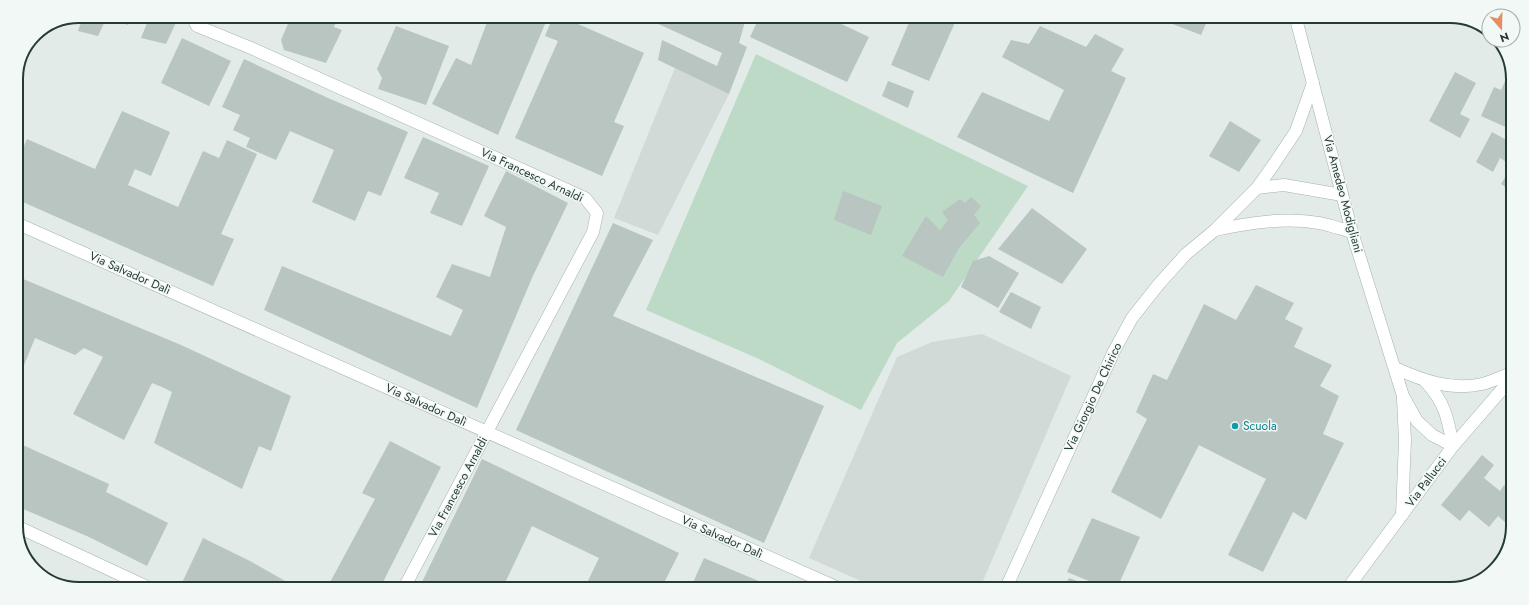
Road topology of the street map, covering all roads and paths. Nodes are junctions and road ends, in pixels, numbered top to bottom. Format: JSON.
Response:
{"nodes":[{"id":1,"x":196,"y":23,"type":"edge"},
{"id":2,"x":1297,"y":23,"type":"edge"},
{"id":3,"x":1313,"y":83,"type":"junction"},
{"id":4,"x":1257,"y":188,"type":"junction"},
{"id":5,"x":1342,"y":195,"type":"junction"},
{"id":6,"x":23,"y":226,"type":"edge"},
{"id":7,"x":1215,"y":230,"type":"junction"},
{"id":8,"x":1352,"y":232,"type":"junction"},
{"id":9,"x":1394,"y":368,"type":"junction"},
{"id":10,"x":1506,"y":375,"type":"edge"},
{"id":11,"x":1426,"y":381,"type":"junction"},
{"id":12,"x":1506,"y":384,"type":"edge"},
{"id":13,"x":1403,"y":396,"type":"junction"},
{"id":14,"x":488,"y":432,"type":"junction"},
{"id":15,"x":1453,"y":446,"type":"junction"},
{"id":16,"x":1402,"y":515,"type":"junction"},
{"id":17,"x":23,"y":529,"type":"edge"},
{"id":18,"x":136,"y":582,"type":"edge"},
{"id":19,"x":407,"y":582,"type":"edge"},
{"id":20,"x":823,"y":582,"type":"edge"},
{"id":21,"x":1009,"y":582,"type":"edge"},
{"id":22,"x":1352,"y":582,"type":"edge"}],
"edges":[{"from":1,"to":14,"type":"street","name":"Via Francesco Arnaldi"},
{"from":2,"to":3,"type":"street","name":"Via Amedeo Modigliani"},
{"from":3,"to":4,"type":"street","name":"Via Giorgio De Chirico"},
{"from":3,"to":5,"type":"street","name":"Via Amedeo Modigliani"},
{"from":4,"to":5,"type":"street"},
{"from":4,"to":7,"type":"street","name":"Via Giorgio De Chirico"},
{"from":5,"to":8,"type":"street","name":"Via Amedeo Modigliani"},
{"from":6,"to":14,"type":"street","name":"Via Salvador Dalì"},
{"from":7,"to":8,"type":"street","name":"Via Giorgio De Chirico"},
{"from":7,"to":21,"type":"street","name":"Via Giorgio De Chirico"},
{"from":8,"to":9,"type":"street","name":"Via Amedeo Modigliani"},
{"from":9,"to":11,"type":"street"},
{"from":9,"to":13,"type":"street","name":"Via Amedeo Modigliani"},
{"from":10,"to":11,"type":"street"},
{"from":11,"to":15,"type":"street"},
{"from":12,"to":15,"type":"street","name":"Via Pallucci"},
{"from":13,"to":15,"type":"street","name":"Via Amedeo Modigliani"},
{"from":13,"to":16,"type":"street","name":"Via Amedeo Modigliani"},
{"from":14,"to":19,"type":"street","name":"Via Francesco Arnaldi"},
{"from":14,"to":20,"type":"street","name":"Via Salvador Dalì"},
{"from":15,"to":16,"type":"street","name":"Via Pallucci"},
{"from":16,"to":22,"type":"street","name":"Via Pallucci"},
{"from":17,"to":18,"type":"street"}]}
